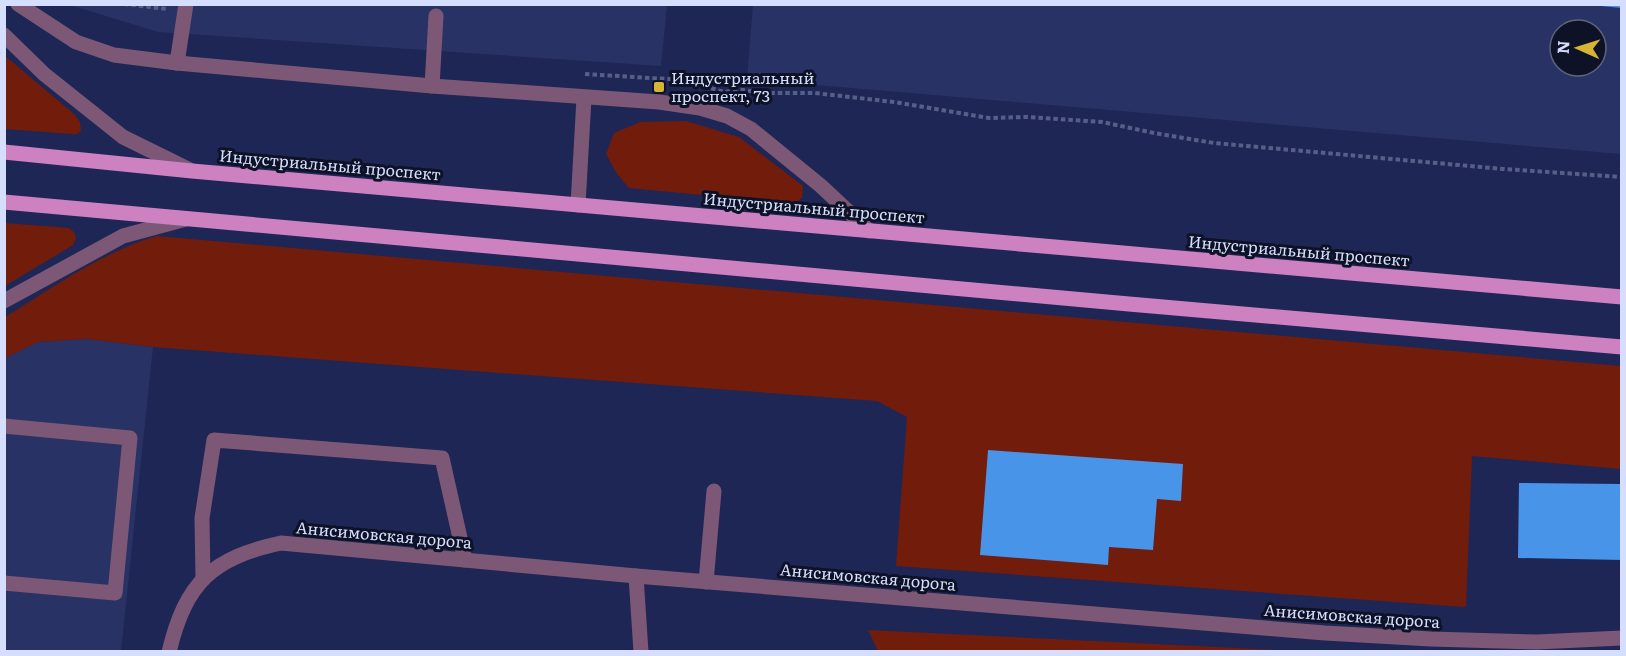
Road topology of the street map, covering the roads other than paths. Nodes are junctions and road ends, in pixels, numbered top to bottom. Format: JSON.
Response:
{"nodes":[{"id":1,"x":18,"y":4,"type":"edge"},
{"id":2,"x":186,"y":4,"type":"edge"},
{"id":3,"x":436,"y":16,"type":"dead end"},
{"id":4,"x":4,"y":35,"type":"edge"},
{"id":5,"x":177,"y":63,"type":"junction"},
{"id":6,"x":432,"y":86,"type":"junction"},
{"id":7,"x":584,"y":98,"type":"junction"},
{"id":8,"x":4,"y":152,"type":"edge"},
{"id":9,"x":192,"y":171,"type":"junction"},
{"id":10,"x":4,"y":202,"type":"edge"},
{"id":11,"x":578,"y":205,"type":"junction"},
{"id":12,"x":186,"y":219,"type":"junction"},
{"id":13,"x":869,"y":231,"type":"junction"},
{"id":14,"x":1622,"y":297,"type":"edge"},
{"id":15,"x":4,"y":301,"type":"edge"},
{"id":16,"x":1622,"y":347,"type":"edge"},
{"id":17,"x":4,"y":426,"type":"edge"},
{"id":18,"x":714,"y":490,"type":"dead end"},
{"id":19,"x":465,"y":560,"type":"junction"},
{"id":20,"x":636,"y":576,"type":"junction"},
{"id":21,"x":203,"y":579,"type":"junction"},
{"id":22,"x":706,"y":582,"type":"junction"},
{"id":23,"x":4,"y":583,"type":"edge"},
{"id":24,"x":1622,"y":639,"type":"edge"},
{"id":25,"x":169,"y":651,"type":"edge"},
{"id":26,"x":641,"y":651,"type":"edge"}],
"edges":[{"from":1,"to":5,"type":"street"},
{"from":2,"to":5,"type":"street"},
{"from":3,"to":6,"type":"street"},
{"from":4,"to":9,"type":"street"},
{"from":5,"to":6,"type":"street"},
{"from":6,"to":7,"type":"street"},
{"from":7,"to":11,"type":"street"},
{"from":7,"to":13,"type":"street"},
{"from":8,"to":9,"type":"main road","name":"Индустриальный проспект"},
{"from":9,"to":11,"type":"main road","name":"Индустриальный проспект"},
{"from":10,"to":12,"type":"main road"},
{"from":11,"to":13,"type":"main road","name":"Индустриальный проспект"},
{"from":12,"to":15,"type":"street"},
{"from":12,"to":16,"type":"main road"},
{"from":13,"to":14,"type":"main road","name":"Индустриальный проспект"},
{"from":17,"to":23,"type":"street"},
{"from":18,"to":22,"type":"street"},
{"from":19,"to":20,"type":"street","name":"Анисимовская дорога"},
{"from":19,"to":21,"type":"street","name":"Анисимовская дорога"},
{"from":19,"to":21,"type":"street"},
{"from":20,"to":22,"type":"street","name":"Анисимовская дорога"},
{"from":20,"to":26,"type":"street"},
{"from":21,"to":25,"type":"street","name":"Анисимовская дорога"},
{"from":22,"to":24,"type":"street","name":"Анисимовская дорога"}]}
